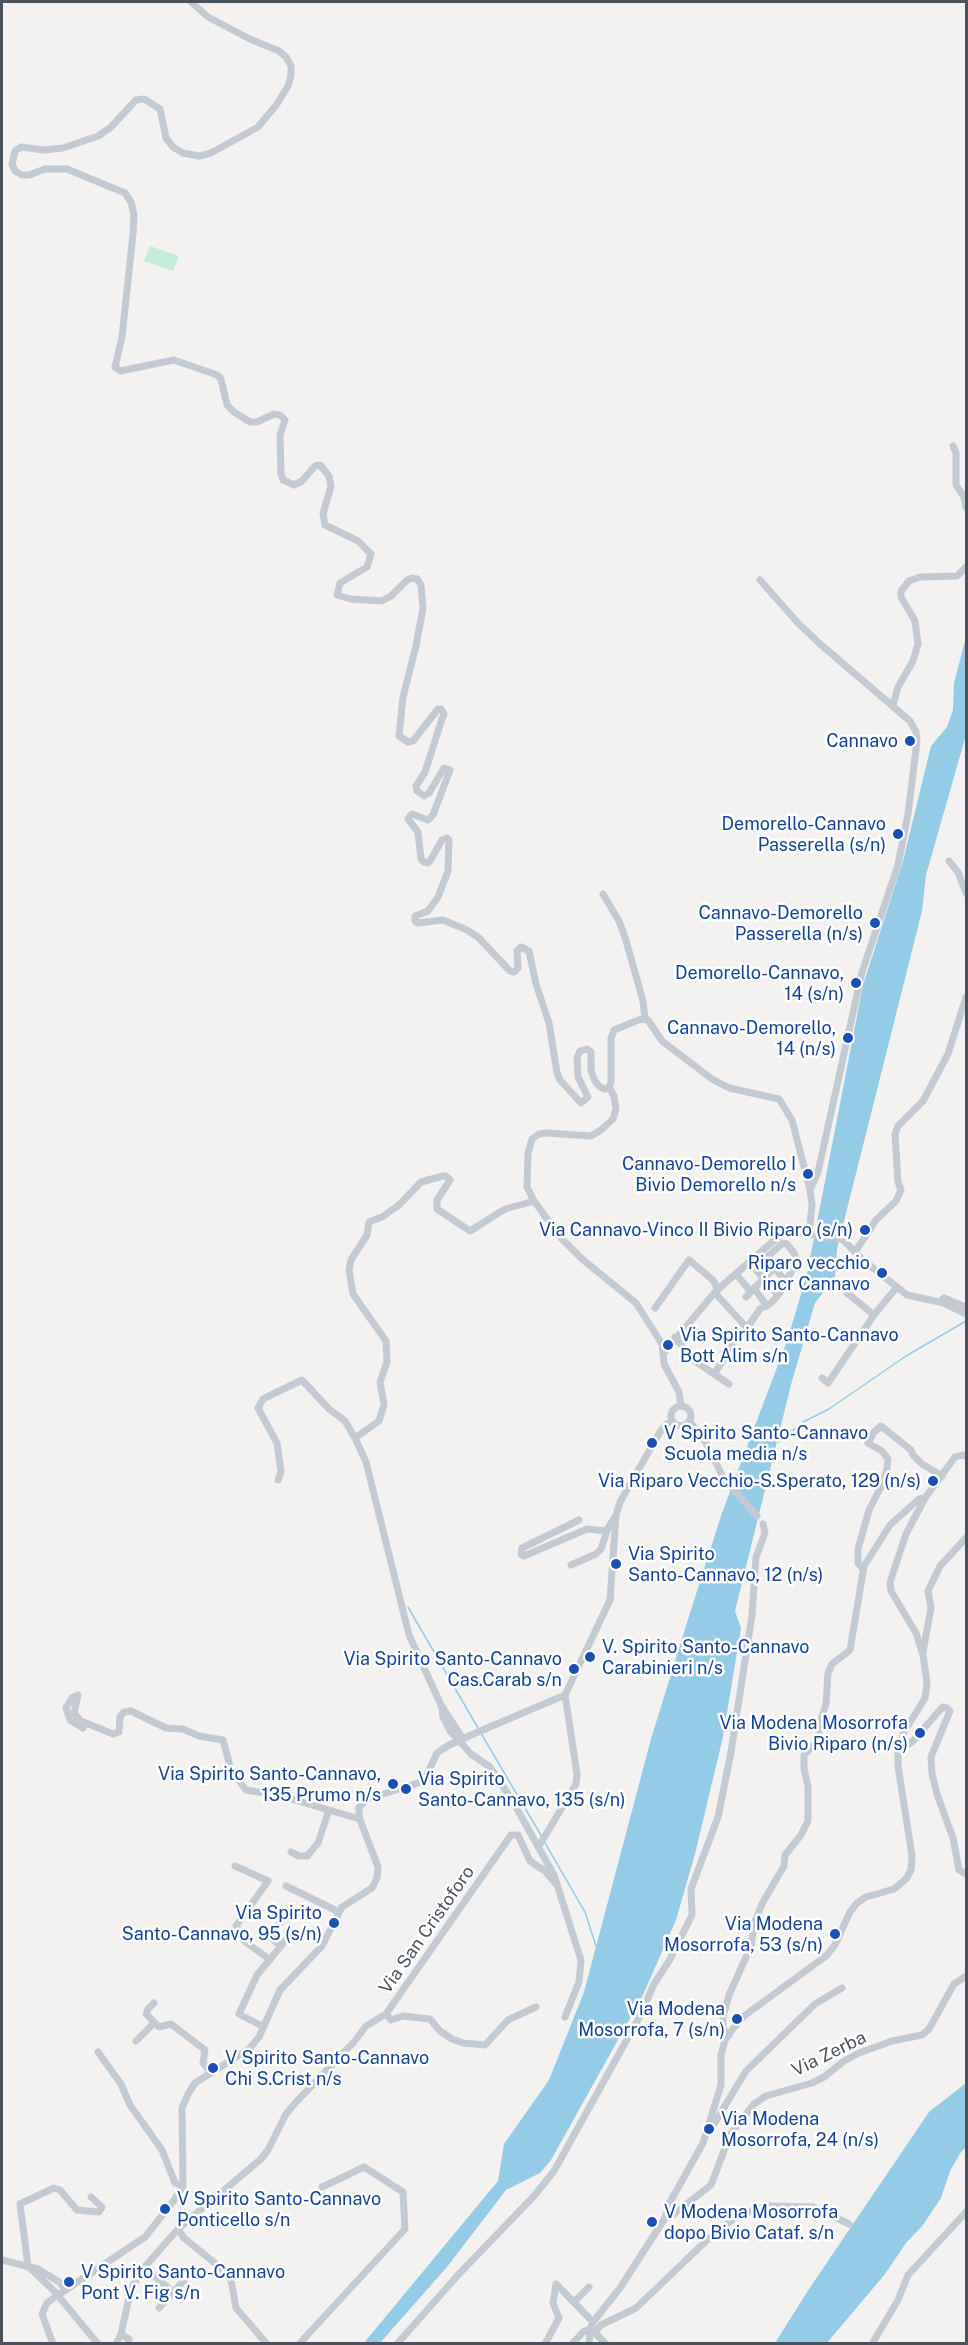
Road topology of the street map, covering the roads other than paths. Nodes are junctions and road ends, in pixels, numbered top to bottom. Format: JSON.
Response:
{"nodes":[{"id":1,"x":190,"y":2,"type":"edge"},
{"id":2,"x":953,"y":446,"type":"dead end"},
{"id":3,"x":966,"y":507,"type":"edge"},
{"id":4,"x":966,"y":567,"type":"edge"},
{"id":5,"x":760,"y":580,"type":"dead end"},
{"id":6,"x":893,"y":705,"type":"junction"},
{"id":7,"x":949,"y":861,"type":"dead end"},
{"id":8,"x":966,"y":893,"type":"edge"},
{"id":9,"x":603,"y":894,"type":"dead end"},
{"id":10,"x":966,"y":997,"type":"edge"},
{"id":11,"x":645,"y":1019,"type":"junction"},
{"id":12,"x":609,"y":1087,"type":"junction"},
{"id":13,"x":810,"y":1190,"type":"junction"},
{"id":14,"x":534,"y":1201,"type":"junction"},
{"id":15,"x":810,"y":1233,"type":"junction"},
{"id":16,"x":855,"y":1252,"type":"junction"},
{"id":17,"x":763,"y":1256,"type":"junction"},
{"id":18,"x":749,"y":1262,"type":"junction"},
{"id":19,"x":774,"y":1268,"type":"junction"},
{"id":20,"x":736,"y":1274,"type":"junction"},
{"id":21,"x":763,"y":1278,"type":"junction"},
{"id":22,"x":786,"y":1281,"type":"junction"},
{"id":23,"x":897,"y":1287,"type":"junction"},
{"id":24,"x":716,"y":1292,"type":"junction"},
{"id":25,"x":750,"y":1292,"type":"junction"},
{"id":26,"x":847,"y":1293,"type":"dead end"},
{"id":27,"x":778,"y":1295,"type":"junction"},
{"id":28,"x":942,"y":1303,"type":"junction"},
{"id":29,"x":767,"y":1306,"type":"junction"},
{"id":30,"x":966,"y":1307,"type":"edge"},
{"id":31,"x":655,"y":1308,"type":"dead end"},
{"id":32,"x":966,"y":1314,"type":"edge"},
{"id":33,"x":874,"y":1315,"type":"junction"},
{"id":34,"x":747,"y":1328,"type":"junction"},
{"id":35,"x":675,"y":1338,"type":"junction"},
{"id":36,"x":663,"y":1354,"type":"junction"},
{"id":37,"x":714,"y":1374,"type":"junction"},
{"id":38,"x":822,"y":1378,"type":"dead end"},
{"id":39,"x":729,"y":1384,"type":"dead end"},
{"id":40,"x":681,"y":1406,"type":"junction"},
{"id":41,"x":689,"y":1421,"type":"junction"},
{"id":42,"x":673,"y":1422,"type":"junction"},
{"id":43,"x":355,"y":1438,"type":"junction"},
{"id":44,"x":966,"y":1456,"type":"edge"},
{"id":45,"x":942,"y":1476,"type":"junction"},
{"id":46,"x":278,"y":1480,"type":"dead end"},
{"id":47,"x":926,"y":1498,"type":"junction"},
{"id":48,"x":616,"y":1515,"type":"junction"},
{"id":49,"x":757,"y":1516,"type":"dead end"},
{"id":50,"x":579,"y":1520,"type":"dead end"},
{"id":51,"x":763,"y":1524,"type":"dead end"},
{"id":52,"x":607,"y":1531,"type":"junction"},
{"id":53,"x":966,"y":1538,"type":"edge"},
{"id":54,"x":571,"y":1565,"type":"dead end"},
{"id":55,"x":863,"y":1569,"type":"junction"},
{"id":56,"x":923,"y":1654,"type":"junction"},
{"id":57,"x":565,"y":1695,"type":"junction"},
{"id":58,"x":441,"y":1705,"type":"junction"},
{"id":59,"x":83,"y":1728,"type":"dead end"},
{"id":60,"x":463,"y":1739,"type":"junction"},
{"id":61,"x":898,"y":1753,"type":"junction"},
{"id":62,"x":329,"y":1810,"type":"junction"},
{"id":63,"x":360,"y":1819,"type":"junction"},
{"id":64,"x":540,"y":1844,"type":"junction"},
{"id":65,"x":291,"y":1852,"type":"dead end"},
{"id":66,"x":236,"y":1866,"type":"dead end"},
{"id":67,"x":966,"y":1874,"type":"edge"},
{"id":68,"x":556,"y":1884,"type":"junction"},
{"id":69,"x":286,"y":1886,"type":"dead end"},
{"id":70,"x":339,"y":1912,"type":"junction"},
{"id":71,"x":281,"y":1922,"type":"dead end"},
{"id":72,"x":290,"y":1935,"type":"dead end"},
{"id":73,"x":281,"y":1946,"type":"junction"},
{"id":74,"x":270,"y":1960,"type":"junction"},
{"id":75,"x":966,"y":1976,"type":"edge"},
{"id":76,"x":842,"y":1988,"type":"dead end"},
{"id":77,"x":154,"y":2003,"type":"dead end"},
{"id":78,"x":536,"y":2007,"type":"dead end"},
{"id":79,"x":389,"y":2017,"type":"junction"},
{"id":80,"x":565,"y":2017,"type":"dead end"},
{"id":81,"x":154,"y":2023,"type":"junction"},
{"id":82,"x":264,"y":2026,"type":"junction"},
{"id":83,"x":729,"y":2035,"type":"junction"},
{"id":84,"x":136,"y":2041,"type":"dead end"},
{"id":85,"x":98,"y":2052,"type":"dead end"},
{"id":86,"x":211,"y":2073,"type":"junction"},
{"id":87,"x":703,"y":2142,"type":"junction"},
{"id":88,"x":183,"y":2186,"type":"junction"},
{"id":89,"x":322,"y":2187,"type":"dead end"},
{"id":90,"x":91,"y":2197,"type":"dead end"},
{"id":91,"x":966,"y":2212,"type":"edge"},
{"id":92,"x":664,"y":2218,"type":"junction"},
{"id":93,"x":849,"y":2223,"type":"dead end"},
{"id":94,"x":177,"y":2229,"type":"junction"},
{"id":95,"x":2,"y":2260,"type":"edge"},
{"id":96,"x":28,"y":2266,"type":"junction"},
{"id":97,"x":144,"y":2267,"type":"junction"},
{"id":98,"x":186,"y":2278,"type":"dead end"},
{"id":99,"x":589,"y":2287,"type":"dead end"},
{"id":100,"x":173,"y":2292,"type":"junction"},
{"id":101,"x":60,"y":2293,"type":"junction"},
{"id":102,"x":574,"y":2302,"type":"junction"},
{"id":103,"x":159,"y":2308,"type":"dead end"},
{"id":104,"x":593,"y":2327,"type":"junction"},
{"id":105,"x":121,"y":2334,"type":"junction"},
{"id":106,"x":53,"y":2343,"type":"edge"},
{"id":107,"x":98,"y":2343,"type":"edge"},
{"id":108,"x":116,"y":2343,"type":"edge"},
{"id":109,"x":128,"y":2343,"type":"edge"},
{"id":110,"x":267,"y":2343,"type":"edge"},
{"id":111,"x":299,"y":2343,"type":"edge"},
{"id":112,"x":397,"y":2343,"type":"edge"},
{"id":113,"x":545,"y":2343,"type":"edge"},
{"id":114,"x":572,"y":2343,"type":"edge"},
{"id":115,"x":589,"y":2343,"type":"edge"},
{"id":116,"x":606,"y":2343,"type":"edge"},
{"id":117,"x":872,"y":2343,"type":"edge"}],
"edges":[{"from":1,"to":12,"type":"street"},
{"from":2,"to":3,"type":"street"},
{"from":4,"to":6,"type":"street"},
{"from":5,"to":6,"type":"street"},
{"from":6,"to":13,"type":"street"},
{"from":7,"to":8,"type":"street"},
{"from":9,"to":11,"type":"street"},
{"from":10,"to":16,"type":"street"},
{"from":11,"to":12,"type":"street"},
{"from":11,"to":13,"type":"street"},
{"from":12,"to":14,"type":"street"},
{"from":13,"to":15,"type":"street"},
{"from":14,"to":36,"type":"street"},
{"from":14,"to":43,"type":"street"},
{"from":15,"to":16,"type":"street"},
{"from":15,"to":17,"type":"street"},
{"from":16,"to":23,"type":"street"},
{"from":17,"to":18,"type":"street"},
{"from":17,"to":19,"type":"street"},
{"from":17,"to":22,"type":"street"},
{"from":18,"to":20,"type":"street"},
{"from":18,"to":21,"type":"street"},
{"from":19,"to":21,"type":"street"},
{"from":19,"to":22,"type":"street"},
{"from":20,"to":24,"type":"street"},
{"from":20,"to":25,"type":"street"},
{"from":21,"to":25,"type":"street"},
{"from":21,"to":27,"type":"street"},
{"from":22,"to":27,"type":"street"},
{"from":23,"to":28,"type":"street"},
{"from":23,"to":33,"type":"street"},
{"from":24,"to":31,"type":"street"},
{"from":24,"to":34,"type":"street"},
{"from":24,"to":35,"type":"street"},
{"from":25,"to":29,"type":"street"},
{"from":26,"to":33,"type":"street"},
{"from":27,"to":29,"type":"street"},
{"from":28,"to":30,"type":"street"},
{"from":28,"to":32,"type":"street"},
{"from":29,"to":34,"type":"street"},
{"from":33,"to":38,"type":"street"},
{"from":34,"to":37,"type":"street"},
{"from":35,"to":36,"type":"street"},
{"from":35,"to":37,"type":"street"},
{"from":36,"to":40,"type":"street"},
{"from":37,"to":39,"type":"street"},
{"from":40,"to":41,"type":"street"},
{"from":40,"to":42,"type":"street"},
{"from":41,"to":42,"type":"street"},
{"from":41,"to":49,"type":"street"},
{"from":42,"to":48,"type":"street"},
{"from":43,"to":46,"type":"street"},
{"from":43,"to":58,"type":"street"},
{"from":44,"to":45,"type":"street"},
{"from":45,"to":47,"type":"street"},
{"from":45,"to":55,"type":"street"},
{"from":47,"to":55,"type":"street"},
{"from":47,"to":56,"type":"street"},
{"from":48,"to":52,"type":"street"},
{"from":48,"to":57,"type":"street"},
{"from":50,"to":52,"type":"street"},
{"from":51,"to":112,"type":"street"},
{"from":52,"to":54,"type":"street"},
{"from":53,"to":56,"type":"street"},
{"from":55,"to":83,"type":"street"},
{"from":56,"to":61,"type":"street"},
{"from":57,"to":60,"type":"street","bridge":true},
{"from":57,"to":64,"type":"street"},
{"from":58,"to":60,"type":"street"},
{"from":58,"to":64,"type":"street"},
{"from":59,"to":62,"type":"street"},
{"from":60,"to":63,"type":"street","bridge":true},
{"from":61,"to":67,"type":"street"},
{"from":61,"to":83,"type":"street"},
{"from":62,"to":63,"type":"street"},
{"from":62,"to":65,"type":"street"},
{"from":63,"to":70,"type":"street"},
{"from":64,"to":68,"type":"street"},
{"from":66,"to":74,"type":"street"},
{"from":68,"to":79,"type":"street","name":"Via San Cristoforo"},
{"from":68,"to":80,"type":"street"},
{"from":69,"to":70,"type":"street"},
{"from":70,"to":82,"type":"street"},
{"from":71,"to":73,"type":"street"},
{"from":72,"to":73,"type":"street"},
{"from":73,"to":74,"type":"street"},
{"from":74,"to":82,"type":"street"},
{"from":75,"to":92,"type":"street","name":"Via Zerba"},
{"from":76,"to":87,"type":"street"},
{"from":77,"to":81,"type":"street"},
{"from":78,"to":79,"type":"street"},
{"from":79,"to":94,"type":"street","name":"Via San Cristoforo"},
{"from":81,"to":84,"type":"street"},
{"from":81,"to":86,"type":"street"},
{"from":82,"to":86,"type":"street"},
{"from":83,"to":87,"type":"street"},
{"from":85,"to":88,"type":"street"},
{"from":86,"to":88,"type":"street"},
{"from":87,"to":92,"type":"street"},
{"from":88,"to":101,"type":"street"},
{"from":89,"to":111,"type":"street"},
{"from":90,"to":96,"type":"street"},
{"from":91,"to":117,"type":"street"},
{"from":92,"to":104,"type":"street"},
{"from":93,"to":104,"type":"street"},
{"from":94,"to":97,"type":"street","name":"Via San Cristoforo"},
{"from":94,"to":110,"type":"street"},
{"from":95,"to":96,"type":"street"},
{"from":96,"to":101,"type":"street"},
{"from":96,"to":107,"type":"street"},
{"from":97,"to":100,"type":"street"},
{"from":97,"to":105,"type":"street","name":"Via San Cristoforo"},
{"from":98,"to":100,"type":"street"},
{"from":99,"to":102,"type":"street"},
{"from":100,"to":103,"type":"street"},
{"from":101,"to":106,"type":"street"},
{"from":102,"to":104,"type":"street"},
{"from":102,"to":113,"type":"street"},
{"from":104,"to":114,"type":"street"},
{"from":104,"to":115,"type":"street"},
{"from":104,"to":116,"type":"street"},
{"from":105,"to":108,"type":"street","name":"Via San Cristoforo"},
{"from":105,"to":109,"type":"street"}]}
